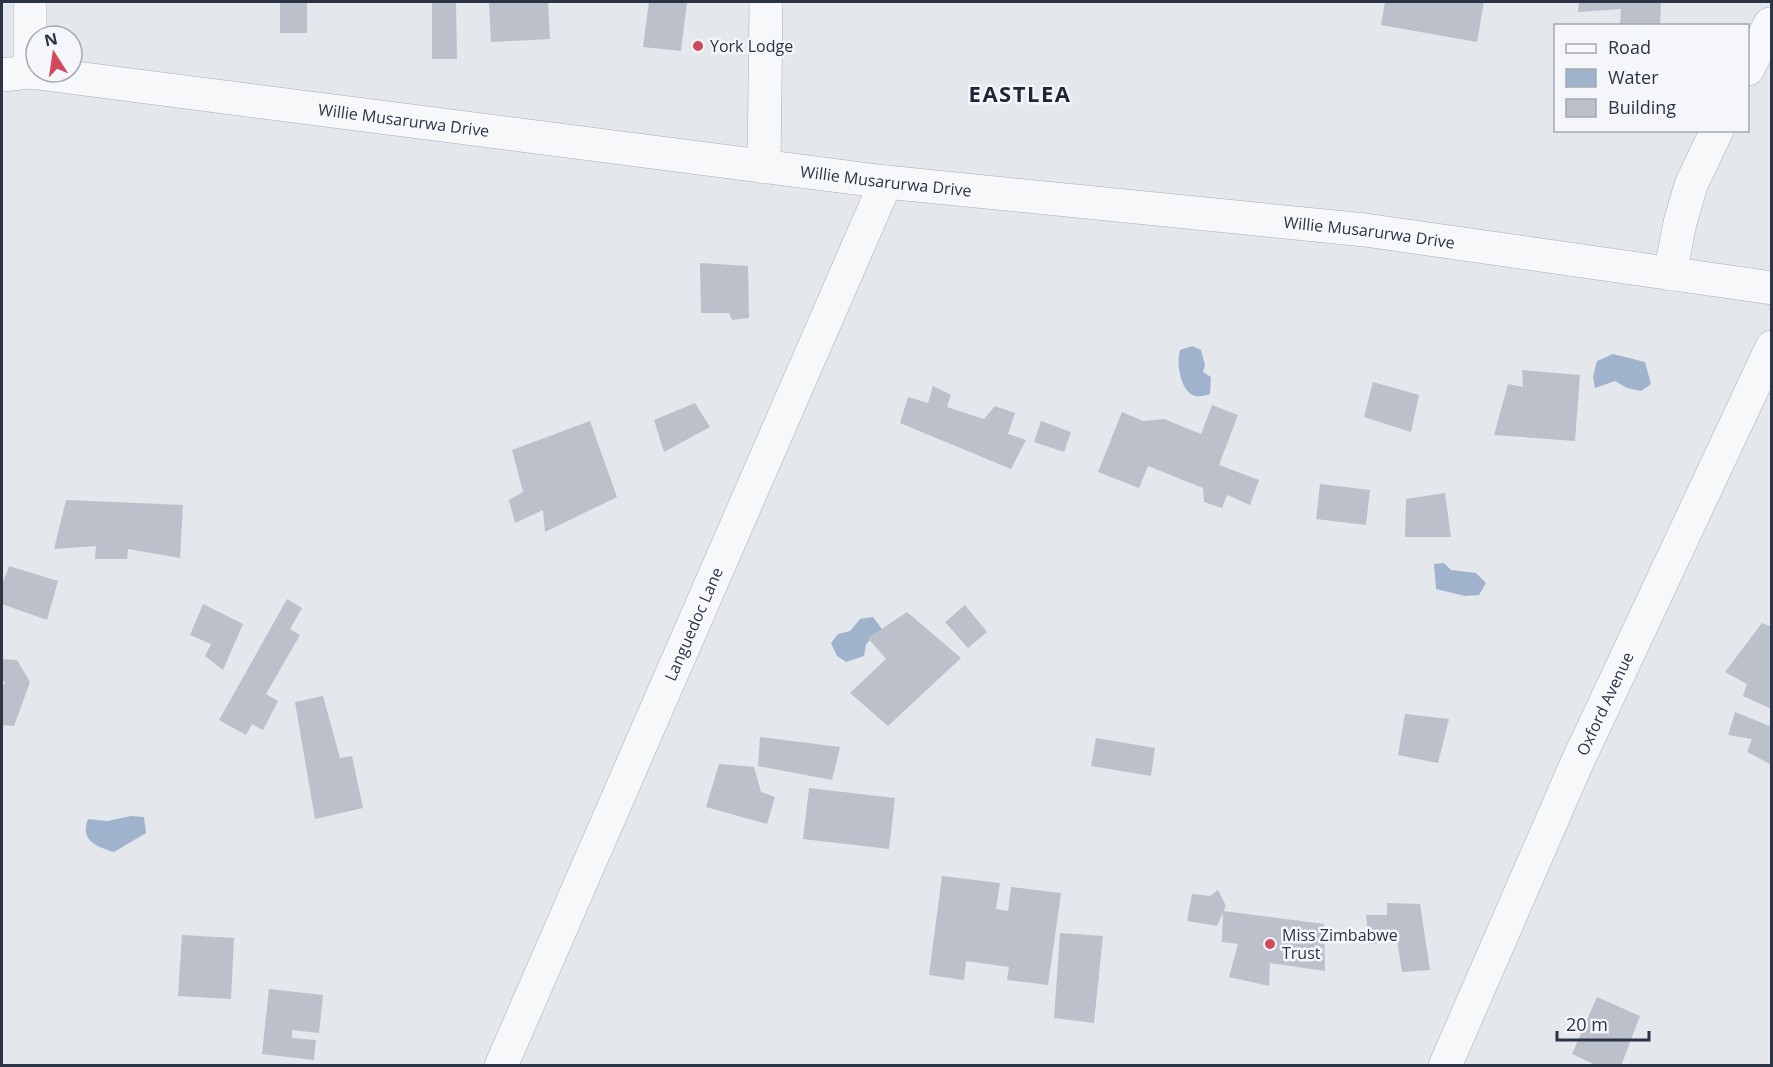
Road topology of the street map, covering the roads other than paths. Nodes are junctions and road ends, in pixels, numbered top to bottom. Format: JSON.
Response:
{"nodes":[{"id":1,"x":30,"y":2,"type":"edge"},
{"id":2,"x":766,"y":2,"type":"edge"},
{"id":3,"x":1770,"y":24,"type":"dead end"},
{"id":4,"x":1749,"y":67,"type":"edge"},
{"id":5,"x":16,"y":73,"type":"edge"},
{"id":6,"x":1716,"y":132,"type":"edge"},
{"id":7,"x":764,"y":167,"type":"junction"},
{"id":8,"x":886,"y":182,"type":"junction"},
{"id":9,"x":1670,"y":273,"type":"junction"},
{"id":10,"x":1772,"y":288,"type":"edge"},
{"id":11,"x":1772,"y":346,"type":"edge"},
{"id":12,"x":501,"y":1065,"type":"edge"},
{"id":13,"x":1445,"y":1065,"type":"edge"}],
"edges":[{"from":1,"to":5,"type":"street"},
{"from":2,"to":7,"type":"street"},
{"from":3,"to":4,"type":"street"},
{"from":5,"to":7,"type":"street","name":"Willie Musarurwa Drive"},
{"from":6,"to":9,"type":"street"},
{"from":7,"to":8,"type":"street","name":"Willie Musarurwa Drive"},
{"from":8,"to":9,"type":"street","name":"Willie Musarurwa Drive"},
{"from":8,"to":12,"type":"street","name":"Languedoc Lane"},
{"from":9,"to":10,"type":"street","name":"Willie Musarurwa Drive"},
{"from":11,"to":13,"type":"street","name":"Oxford Avenue"}]}
